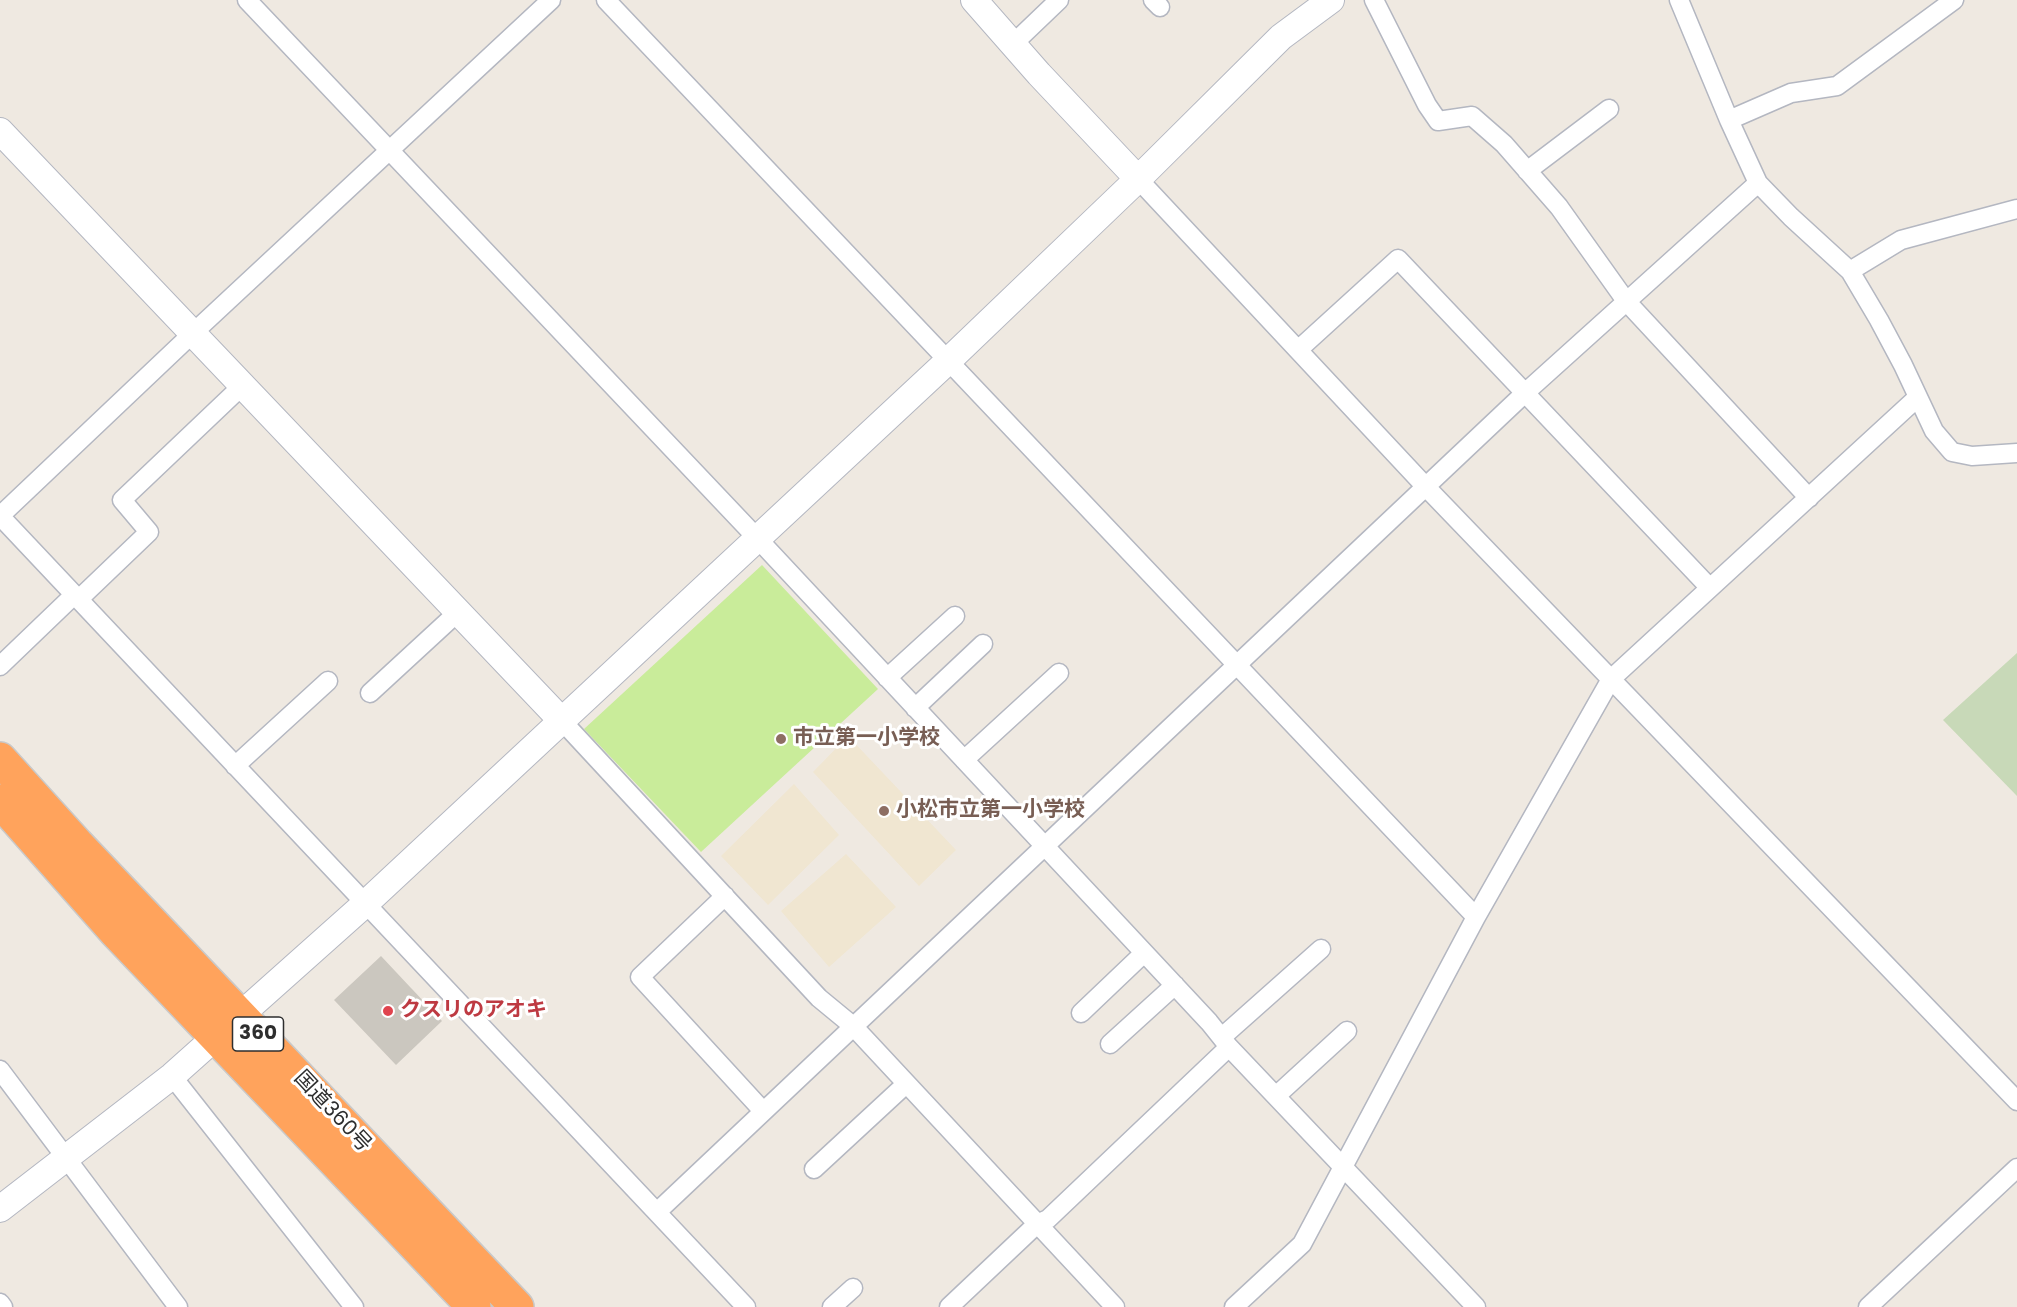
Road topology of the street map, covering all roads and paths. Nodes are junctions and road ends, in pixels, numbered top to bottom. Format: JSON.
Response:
{"nodes":[{"id":1,"x":247,"y":0,"type":"edge"},
{"id":2,"x":551,"y":0,"type":"edge"},
{"id":3,"x":606,"y":0,"type":"edge"},
{"id":4,"x":974,"y":0,"type":"edge"},
{"id":5,"x":1059,"y":0,"type":"edge"},
{"id":6,"x":1331,"y":0,"type":"edge"},
{"id":7,"x":1374,"y":0,"type":"edge"},
{"id":8,"x":1680,"y":0,"type":"edge"},
{"id":9,"x":1954,"y":0,"type":"edge"},
{"id":10,"x":1013,"y":44,"type":"junction"},
{"id":11,"x":1609,"y":110,"type":"dead end"},
{"id":12,"x":1729,"y":120,"type":"junction"},
{"id":13,"x":0,"y":131,"type":"edge"},
{"id":14,"x":390,"y":150,"type":"junction"},
{"id":15,"x":1527,"y":171,"type":"junction"},
{"id":16,"x":1138,"y":179,"type":"junction"},
{"id":17,"x":1758,"y":183,"type":"junction"},
{"id":18,"x":2017,"y":209,"type":"edge"},
{"id":19,"x":1850,"y":271,"type":"junction"},
{"id":20,"x":1626,"y":301,"type":"junction"},
{"id":21,"x":192,"y":334,"type":"junction"},
{"id":22,"x":1298,"y":350,"type":"junction"},
{"id":23,"x":948,"y":361,"type":"junction"},
{"id":24,"x":242,"y":386,"type":"junction"},
{"id":25,"x":1526,"y":392,"type":"junction"},
{"id":26,"x":1918,"y":397,"type":"junction"},
{"id":27,"x":2017,"y":453,"type":"edge"},
{"id":28,"x":1426,"y":486,"type":"junction"},
{"id":29,"x":1809,"y":498,"type":"junction"},
{"id":30,"x":0,"y":516,"type":"edge"},
{"id":31,"x":757,"y":538,"type":"junction"},
{"id":32,"x":1710,"y":588,"type":"junction"},
{"id":33,"x":76,"y":597,"type":"junction"},
{"id":34,"x":458,"y":612,"type":"junction"},
{"id":35,"x":955,"y":616,"type":"dead end"},
{"id":36,"x":983,"y":645,"type":"dead end"},
{"id":37,"x":0,"y":666,"type":"edge"},
{"id":38,"x":1237,"y":666,"type":"junction"},
{"id":39,"x":1059,"y":673,"type":"dead end"},
{"id":40,"x":887,"y":678,"type":"junction"},
{"id":41,"x":1611,"y":679,"type":"junction"},
{"id":42,"x":328,"y":681,"type":"dead end"},
{"id":43,"x":370,"y":693,"type":"dead end"},
{"id":44,"x":915,"y":708,"type":"junction"},
{"id":45,"x":562,"y":722,"type":"junction"},
{"id":46,"x":0,"y":759,"type":"edge"},
{"id":47,"x":964,"y":760,"type":"junction"},
{"id":48,"x":235,"y":766,"type":"junction"},
{"id":49,"x":0,"y":801,"type":"edge"},
{"id":50,"x":1044,"y":846,"type":"junction"},
{"id":51,"x":725,"y":896,"type":"junction"},
{"id":52,"x":365,"y":904,"type":"junction"},
{"id":53,"x":1476,"y":917,"type":"junction"},
{"id":54,"x":1321,"y":949,"type":"dead end"},
{"id":55,"x":1144,"y":953,"type":"junction"},
{"id":56,"x":1175,"y":986,"type":"junction"},
{"id":57,"x":1081,"y":1013,"type":"dead end"},
{"id":58,"x":229,"y":1026,"type":"junction"},
{"id":59,"x":853,"y":1026,"type":"junction"},
{"id":60,"x":1347,"y":1031,"type":"dead end"},
{"id":61,"x":1226,"y":1042,"type":"junction"},
{"id":62,"x":1110,"y":1044,"type":"dead end"},
{"id":63,"x":0,"y":1070,"type":"edge"},
{"id":64,"x":172,"y":1076,"type":"junction"},
{"id":65,"x":906,"y":1084,"type":"junction"},
{"id":66,"x":1276,"y":1096,"type":"junction"},
{"id":67,"x":2017,"y":1101,"type":"edge"},
{"id":68,"x":763,"y":1111,"type":"junction"},
{"id":69,"x":65,"y":1158,"type":"junction"},
{"id":70,"x":1343,"y":1166,"type":"junction"},
{"id":71,"x":2017,"y":1167,"type":"edge"},
{"id":72,"x":814,"y":1169,"type":"dead end"},
{"id":73,"x":0,"y":1209,"type":"edge"},
{"id":74,"x":657,"y":1212,"type":"junction"},
{"id":75,"x":1037,"y":1224,"type":"junction"},
{"id":76,"x":853,"y":1288,"type":"dead end"},
{"id":77,"x":0,"y":1303,"type":"edge"},
{"id":78,"x":3,"y":1307,"type":"edge"},
{"id":79,"x":178,"y":1307,"type":"edge"},
{"id":80,"x":354,"y":1307,"type":"edge"},
{"id":81,"x":474,"y":1307,"type":"edge"},
{"id":82,"x":517,"y":1307,"type":"edge"},
{"id":83,"x":746,"y":1307,"type":"edge"},
{"id":84,"x":832,"y":1307,"type":"edge"},
{"id":85,"x":949,"y":1307,"type":"edge"},
{"id":86,"x":1115,"y":1307,"type":"edge"},
{"id":87,"x":1234,"y":1307,"type":"edge"},
{"id":88,"x":1476,"y":1307,"type":"edge"},
{"id":89,"x":1868,"y":1307,"type":"edge"}],
"edges":[{"from":1,"to":14,"type":"street"},
{"from":2,"to":14,"type":"street"},
{"from":3,"to":23,"type":"street"},
{"from":4,"to":10,"type":"street"},
{"from":5,"to":10,"type":"street"},
{"from":6,"to":16,"type":"street"},
{"from":7,"to":15,"type":"street"},
{"from":8,"to":12,"type":"street"},
{"from":9,"to":12,"type":"street"},
{"from":10,"to":16,"type":"street"},
{"from":11,"to":15,"type":"street"},
{"from":12,"to":17,"type":"street"},
{"from":13,"to":21,"type":"street"},
{"from":14,"to":21,"type":"street"},
{"from":14,"to":31,"type":"street"},
{"from":15,"to":20,"type":"street"},
{"from":16,"to":22,"type":"street"},
{"from":16,"to":23,"type":"street"},
{"from":17,"to":19,"type":"street"},
{"from":17,"to":20,"type":"street"},
{"from":18,"to":19,"type":"street"},
{"from":19,"to":26,"type":"street"},
{"from":20,"to":25,"type":"street"},
{"from":20,"to":29,"type":"street"},
{"from":21,"to":24,"type":"street"},
{"from":21,"to":30,"type":"street"},
{"from":22,"to":25,"type":"street"},
{"from":22,"to":28,"type":"street"},
{"from":23,"to":31,"type":"street"},
{"from":23,"to":38,"type":"street"},
{"from":24,"to":33,"type":"street"},
{"from":24,"to":34,"type":"street"},
{"from":25,"to":28,"type":"street"},
{"from":25,"to":32,"type":"street"},
{"from":26,"to":27,"type":"street"},
{"from":26,"to":29,"type":"street"},
{"from":28,"to":38,"type":"street"},
{"from":28,"to":41,"type":"street"},
{"from":29,"to":32,"type":"street"},
{"from":30,"to":33,"type":"street"},
{"from":31,"to":40,"type":"street"},
{"from":31,"to":45,"type":"street"},
{"from":32,"to":41,"type":"street"},
{"from":33,"to":37,"type":"street"},
{"from":33,"to":48,"type":"street"},
{"from":34,"to":43,"type":"street"},
{"from":34,"to":45,"type":"street"},
{"from":35,"to":40,"type":"street"},
{"from":36,"to":44,"type":"street"},
{"from":38,"to":50,"type":"street"},
{"from":38,"to":53,"type":"street"},
{"from":39,"to":47,"type":"street"},
{"from":40,"to":44,"type":"street"},
{"from":41,"to":53,"type":"street"},
{"from":41,"to":67,"type":"street"},
{"from":42,"to":48,"type":"street"},
{"from":44,"to":47,"type":"street"},
{"from":45,"to":51,"type":"street"},
{"from":45,"to":52,"type":"street"},
{"from":46,"to":58,"type":"highway","name":"国道360号","number":"360"},
{"from":47,"to":50,"type":"street"},
{"from":48,"to":52,"type":"street"},
{"from":49,"to":58,"type":"highway","name":"国道360号","number":"360"},
{"from":50,"to":55,"type":"street"},
{"from":50,"to":59,"type":"street"},
{"from":51,"to":59,"type":"street"},
{"from":51,"to":68,"type":"street"},
{"from":52,"to":58,"type":"street"},
{"from":52,"to":74,"type":"street"},
{"from":53,"to":70,"type":"street"},
{"from":54,"to":61,"type":"street"},
{"from":55,"to":56,"type":"street"},
{"from":55,"to":57,"type":"street"},
{"from":56,"to":61,"type":"street"},
{"from":56,"to":62,"type":"street"},
{"from":58,"to":64,"type":"street"},
{"from":58,"to":81,"type":"highway","name":"国道360号","number":"360"},
{"from":58,"to":82,"type":"highway","name":"国道360号","number":"360"},
{"from":59,"to":65,"type":"street"},
{"from":59,"to":68,"type":"street"},
{"from":60,"to":66,"type":"street"},
{"from":61,"to":66,"type":"street"},
{"from":61,"to":75,"type":"street"},
{"from":63,"to":69,"type":"street"},
{"from":64,"to":69,"type":"street"},
{"from":64,"to":80,"type":"street"},
{"from":65,"to":72,"type":"street"},
{"from":65,"to":75,"type":"street"},
{"from":66,"to":70,"type":"street"},
{"from":68,"to":74,"type":"street"},
{"from":69,"to":73,"type":"street"},
{"from":69,"to":79,"type":"street"},
{"from":70,"to":87,"type":"street"},
{"from":70,"to":88,"type":"street"},
{"from":71,"to":89,"type":"street"},
{"from":74,"to":83,"type":"street"},
{"from":75,"to":85,"type":"street"},
{"from":75,"to":86,"type":"street"},
{"from":76,"to":84,"type":"street"},
{"from":77,"to":78,"type":"street"}]}
